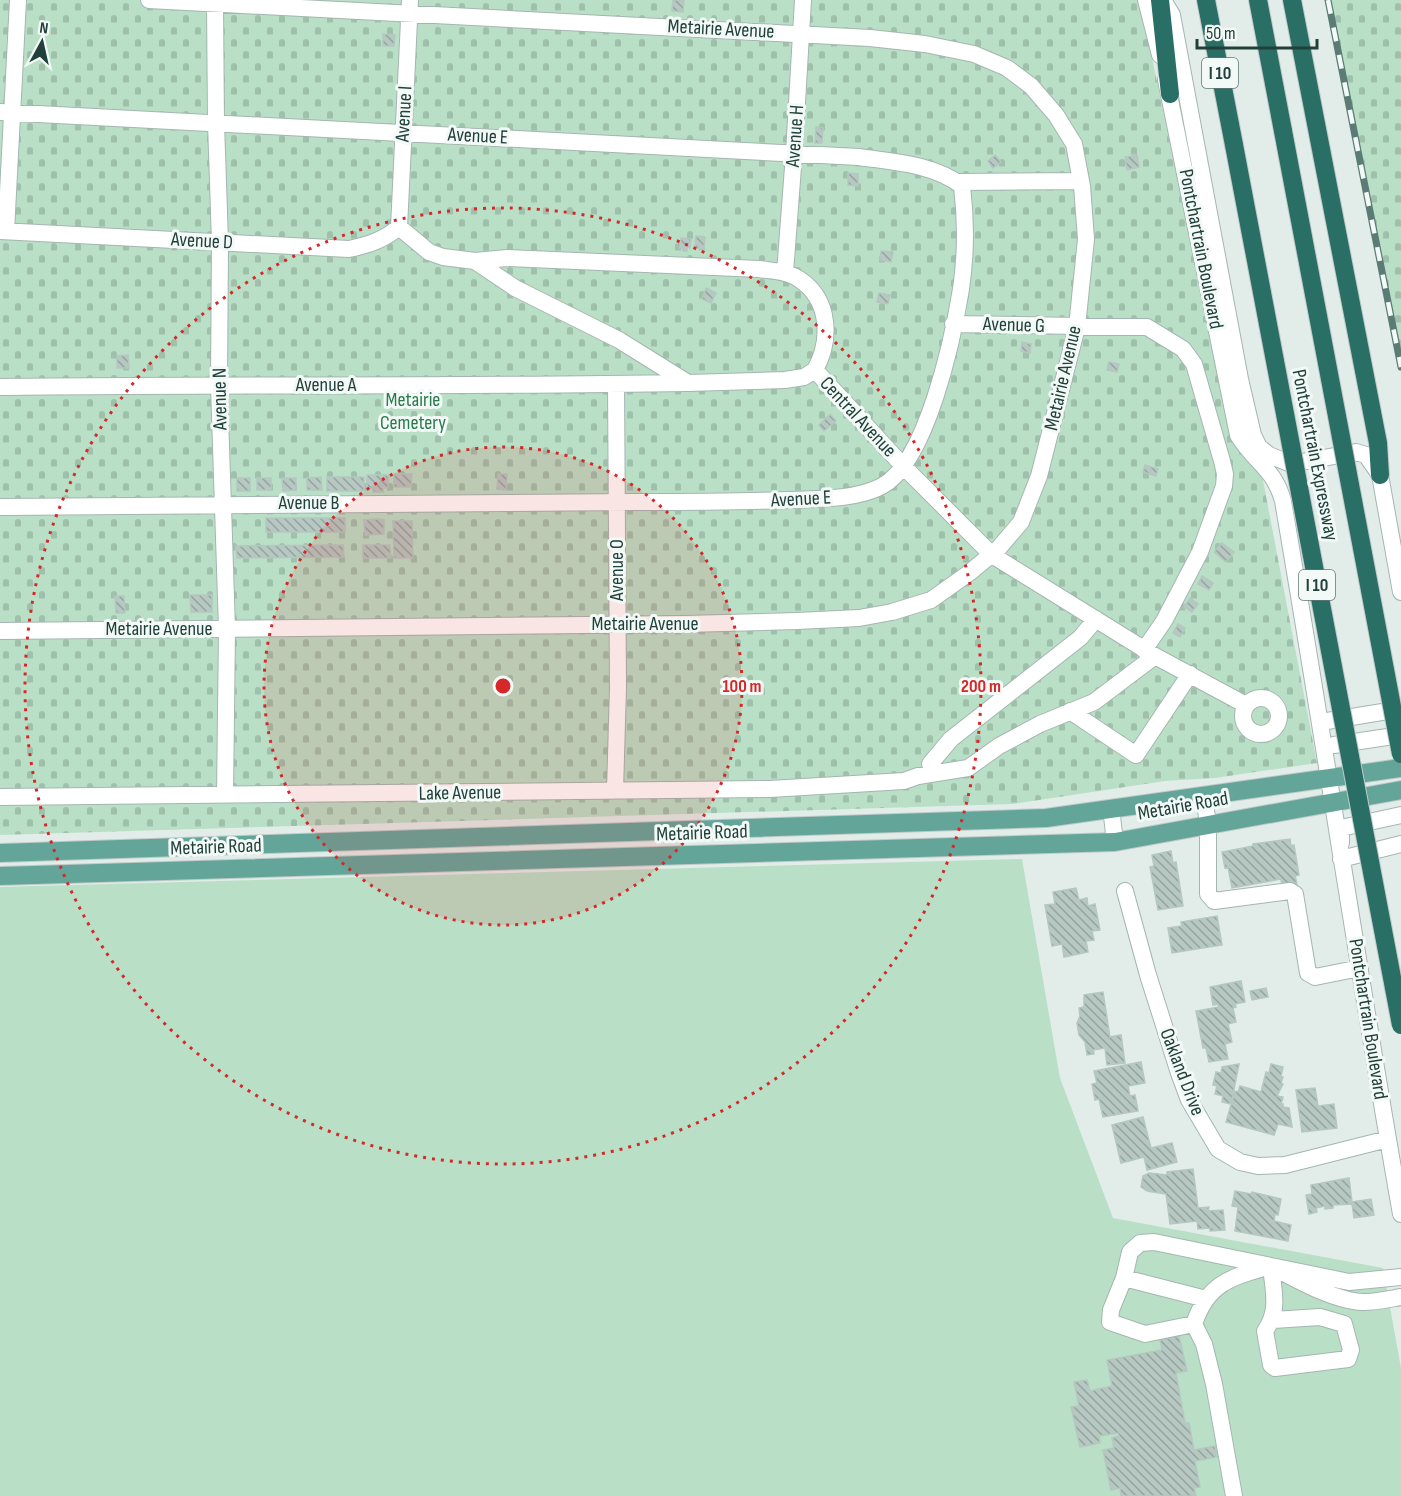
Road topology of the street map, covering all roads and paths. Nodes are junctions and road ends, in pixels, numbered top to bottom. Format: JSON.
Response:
{"nodes":[{"id":1,"x":18,"y":0,"type":"edge"},
{"id":2,"x":148,"y":0,"type":"edge"},
{"id":3,"x":803,"y":0,"type":"edge"},
{"id":4,"x":1146,"y":0,"type":"edge"},
{"id":5,"x":1162,"y":0,"type":"edge"},
{"id":6,"x":1206,"y":0,"type":"edge"},
{"id":7,"x":1258,"y":0,"type":"edge"},
{"id":8,"x":1292,"y":0,"type":"edge"},
{"id":9,"x":215,"y":4,"type":"junction"},
{"id":10,"x":410,"y":7,"type":"edge"},
{"id":11,"x":801,"y":34,"type":"junction"},
{"id":12,"x":1170,"y":94,"type":"junction"},
{"id":13,"x":6,"y":112,"type":"edge"},
{"id":14,"x":216,"y":123,"type":"junction"},
{"id":15,"x":403,"y":132,"type":"junction"},
{"id":16,"x":794,"y":154,"type":"junction"},
{"id":17,"x":955,"y":181,"type":"junction"},
{"id":18,"x":1081,"y":182,"type":"junction"},
{"id":19,"x":399,"y":227,"type":"junction"},
{"id":20,"x":3,"y":231,"type":"edge"},
{"id":21,"x":220,"y":242,"type":"junction"},
{"id":22,"x":475,"y":261,"type":"junction"},
{"id":23,"x":785,"y":273,"type":"junction"},
{"id":24,"x":953,"y":324,"type":"junction"},
{"id":25,"x":1077,"y":327,"type":"junction"},
{"id":26,"x":1147,"y":327,"type":"joint"},
{"id":27,"x":814,"y":370,"type":"junction"},
{"id":28,"x":688,"y":383,"type":"junction"},
{"id":29,"x":219,"y":384,"type":"junction"},
{"id":30,"x":616,"y":384,"type":"junction"},
{"id":31,"x":0,"y":387,"type":"edge"},
{"id":32,"x":1291,"y":465,"type":"junction"},
{"id":33,"x":904,"y":467,"type":"junction"},
{"id":34,"x":1380,"y":475,"type":"junction"},
{"id":35,"x":1279,"y":485,"type":"junction"},
{"id":36,"x":617,"y":502,"type":"junction"},
{"id":37,"x":223,"y":503,"type":"junction"},
{"id":38,"x":0,"y":507,"type":"edge"},
{"id":39,"x":992,"y":555,"type":"junction"},
{"id":40,"x":1401,"y":592,"type":"edge"},
{"id":41,"x":1096,"y":619,"type":"junction"},
{"id":42,"x":617,"y":624,"type":"junction"},
{"id":43,"x":226,"y":629,"type":"junction"},
{"id":44,"x":0,"y":631,"type":"edge"},
{"id":45,"x":1150,"y":653,"type":"junction"},
{"id":46,"x":1190,"y":674,"type":"junction"},
{"id":47,"x":1246,"y":705,"type":"dead end"},
{"id":48,"x":1401,"y":709,"type":"edge"},
{"id":49,"x":1070,"y":711,"type":"junction"},
{"id":50,"x":1321,"y":722,"type":"junction"},
{"id":51,"x":1401,"y":735,"type":"edge"},
{"id":52,"x":1324,"y":746,"type":"junction"},
{"id":53,"x":1401,"y":754,"type":"edge"},
{"id":54,"x":1401,"y":768,"type":"edge"},
{"id":55,"x":924,"y":770,"type":"junction"},
{"id":56,"x":1329,"y":779,"type":"junction"},
{"id":57,"x":1401,"y":790,"type":"edge"},
{"id":58,"x":615,"y":791,"type":"junction"},
{"id":59,"x":225,"y":795,"type":"junction"},
{"id":60,"x":1204,"y":796,"type":"junction"},
{"id":61,"x":0,"y":797,"type":"edge"},
{"id":62,"x":1111,"y":808,"type":"junction"},
{"id":63,"x":1401,"y":815,"type":"edge"},
{"id":64,"x":1335,"y":816,"type":"junction"},
{"id":65,"x":1208,"y":824,"type":"junction"},
{"id":66,"x":1115,"y":842,"type":"junction"},
{"id":67,"x":1401,"y":844,"type":"edge"},
{"id":68,"x":0,"y":853,"type":"edge"},
{"id":69,"x":1341,"y":859,"type":"junction"},
{"id":70,"x":0,"y":876,"type":"edge"},
{"id":71,"x":1125,"y":891,"type":"dead end"},
{"id":72,"x":1360,"y":968,"type":"junction"},
{"id":73,"x":1401,"y":1025,"type":"edge"},
{"id":74,"x":1388,"y":1139,"type":"junction"},
{"id":75,"x":1401,"y":1214,"type":"edge"},
{"id":76,"x":1271,"y":1266,"type":"junction"},
{"id":77,"x":1401,"y":1277,"type":"edge"},
{"id":78,"x":1124,"y":1278,"type":"junction"},
{"id":79,"x":1346,"y":1281,"type":"junction"},
{"id":80,"x":1401,"y":1297,"type":"edge"},
{"id":81,"x":1206,"y":1299,"type":"junction"},
{"id":82,"x":1343,"y":1299,"type":"junction"},
{"id":83,"x":1273,"y":1320,"type":"junction"},
{"id":84,"x":1194,"y":1324,"type":"junction"},
{"id":85,"x":1234,"y":1496,"type":"edge"}],
"edges":[{"from":1,"to":13,"type":"street"},
{"from":2,"to":9,"type":"street","name":"Metairie Avenue"},
{"from":3,"to":11,"type":"street","name":"Avenue H"},
{"from":4,"to":12,"type":"street","name":"Pontchartrain Boulevard"},
{"from":5,"to":12,"type":"highway"},
{"from":5,"to":32,"type":"street","name":"Pontchartrain Boulevard"},
{"from":6,"to":73,"type":"highway","name":"Pontchartrain Expressway","number":"I 10","bridge":true},
{"from":7,"to":53,"type":"highway","name":"Pontchartrain Expressway","bridge":true},
{"from":8,"to":34,"type":"highway"},
{"from":9,"to":10,"type":"street","name":"Metairie Avenue"},
{"from":9,"to":14,"type":"street","name":"Avenue N"},
{"from":10,"to":11,"type":"street","name":"Metairie Avenue"},
{"from":10,"to":15,"type":"street","name":"Avenue I"},
{"from":11,"to":16,"type":"street","name":"Avenue H"},
{"from":11,"to":18,"type":"street","name":"Metairie Avenue"},
{"from":12,"to":35,"type":"street","name":"Pontchartrain Boulevard"},
{"from":13,"to":14,"type":"street","name":"Avenue E"},
{"from":13,"to":20,"type":"street"},
{"from":14,"to":15,"type":"street","name":"Avenue E"},
{"from":14,"to":21,"type":"street","name":"Avenue N"},
{"from":15,"to":16,"type":"street","name":"Avenue E"},
{"from":15,"to":19,"type":"street","name":"Avenue I"},
{"from":16,"to":17,"type":"street","name":"Avenue E"},
{"from":16,"to":23,"type":"street","name":"Avenue H"},
{"from":17,"to":18,"type":"street","name":"Avenue E"},
{"from":17,"to":24,"type":"street"},
{"from":18,"to":25,"type":"street","name":"Metairie Avenue"},
{"from":19,"to":21,"type":"street","name":"Avenue D"},
{"from":19,"to":22,"type":"street"},
{"from":20,"to":21,"type":"street","name":"Avenue D"},
{"from":21,"to":29,"type":"street","name":"Avenue N"},
{"from":22,"to":23,"type":"street"},
{"from":22,"to":28,"type":"street"},
{"from":23,"to":27,"type":"street"},
{"from":24,"to":25,"type":"street","name":"Avenue G"},
{"from":24,"to":33,"type":"street"},
{"from":25,"to":26,"type":"street","name":"Avenue G"},
{"from":25,"to":39,"type":"street","name":"Metairie Avenue"},
{"from":26,"to":45,"type":"street","name":"Lake Avenue"},
{"from":27,"to":28,"type":"street","name":"Central Avenue"},
{"from":27,"to":33,"type":"street","name":"Central Avenue"},
{"from":28,"to":30,"type":"street","name":"Avenue A"},
{"from":29,"to":30,"type":"street","name":"Avenue A"},
{"from":29,"to":31,"type":"street","name":"Avenue A"},
{"from":29,"to":37,"type":"street","name":"Avenue N"},
{"from":30,"to":36,"type":"street","name":"Avenue O"},
{"from":32,"to":34,"type":"street"},
{"from":32,"to":35,"type":"street"},
{"from":33,"to":36,"type":"street","name":"Avenue E"},
{"from":33,"to":39,"type":"street","name":"Central Avenue"},
{"from":34,"to":40,"type":"street"},
{"from":35,"to":50,"type":"street","name":"Pontchartrain Boulevard"},
{"from":36,"to":37,"type":"street","name":"Avenue B"},
{"from":36,"to":42,"type":"street","name":"Avenue O"},
{"from":37,"to":38,"type":"street","name":"Avenue B"},
{"from":37,"to":43,"type":"street","name":"Avenue N"},
{"from":39,"to":41,"type":"street","name":"Central Avenue"},
{"from":39,"to":42,"type":"street","name":"Metairie Avenue"},
{"from":41,"to":45,"type":"street","name":"Central Avenue"},
{"from":41,"to":55,"type":"street"},
{"from":42,"to":43,"type":"street","name":"Metairie Avenue"},
{"from":42,"to":58,"type":"street","name":"Avenue O"},
{"from":43,"to":44,"type":"street","name":"Metairie Avenue"},
{"from":43,"to":59,"type":"street","name":"Avenue N"},
{"from":45,"to":46,"type":"street","name":"Central Avenue"},
{"from":45,"to":49,"type":"street","name":"Lake Avenue"},
{"from":46,"to":47,"type":"street","name":"Central Avenue"},
{"from":46,"to":49,"type":"street"},
{"from":48,"to":50,"type":"street"},
{"from":49,"to":55,"type":"street","name":"Lake Avenue"},
{"from":50,"to":52,"type":"street","name":"Pontchartrain Boulevard"},
{"from":51,"to":52,"type":"street"},
{"from":52,"to":56,"type":"street","name":"Pontchartrain Boulevard"},
{"from":54,"to":56,"type":"main road","name":"Metairie Road"},
{"from":55,"to":58,"type":"street","name":"Lake Avenue"},
{"from":56,"to":60,"type":"main road","name":"Metairie Road"},
{"from":56,"to":64,"type":"street","name":"Pontchartrain Boulevard"},
{"from":57,"to":64,"type":"main road","name":"Metairie Road"},
{"from":58,"to":59,"type":"street","name":"Lake Avenue"},
{"from":59,"to":61,"type":"street","name":"Lake Avenue"},
{"from":60,"to":62,"type":"main road","name":"Metairie Road"},
{"from":60,"to":65,"type":"street"},
{"from":62,"to":66,"type":"street"},
{"from":62,"to":68,"type":"main road","name":"Metairie Road"},
{"from":63,"to":64,"type":"street"},
{"from":64,"to":65,"type":"main road","name":"Metairie Road"},
{"from":64,"to":69,"type":"street","name":"Pontchartrain Boulevard"},
{"from":65,"to":66,"type":"main road","name":"Metairie Road"},
{"from":65,"to":72,"type":"street"},
{"from":66,"to":70,"type":"main road","name":"Metairie Road"},
{"from":67,"to":69,"type":"street"},
{"from":69,"to":72,"type":"street","name":"Pontchartrain Boulevard"},
{"from":71,"to":74,"type":"street","name":"Oakland Drive"},
{"from":72,"to":74,"type":"street","name":"Pontchartrain Boulevard"},
{"from":74,"to":75,"type":"street","name":"Pontchartrain Boulevard"},
{"from":76,"to":78,"type":"street"},
{"from":76,"to":79,"type":"street"},
{"from":76,"to":81,"type":"street"},
{"from":76,"to":82,"type":"street"},
{"from":76,"to":83,"type":"street"},
{"from":77,"to":79,"type":"street"},
{"from":78,"to":81,"type":"street"},
{"from":78,"to":84,"type":"street"},
{"from":79,"to":82,"type":"street"},
{"from":80,"to":82,"type":"street"},
{"from":81,"to":84,"type":"street"},
{"from":83,"to":83,"type":"street"},
{"from":84,"to":85,"type":"street"}]}
